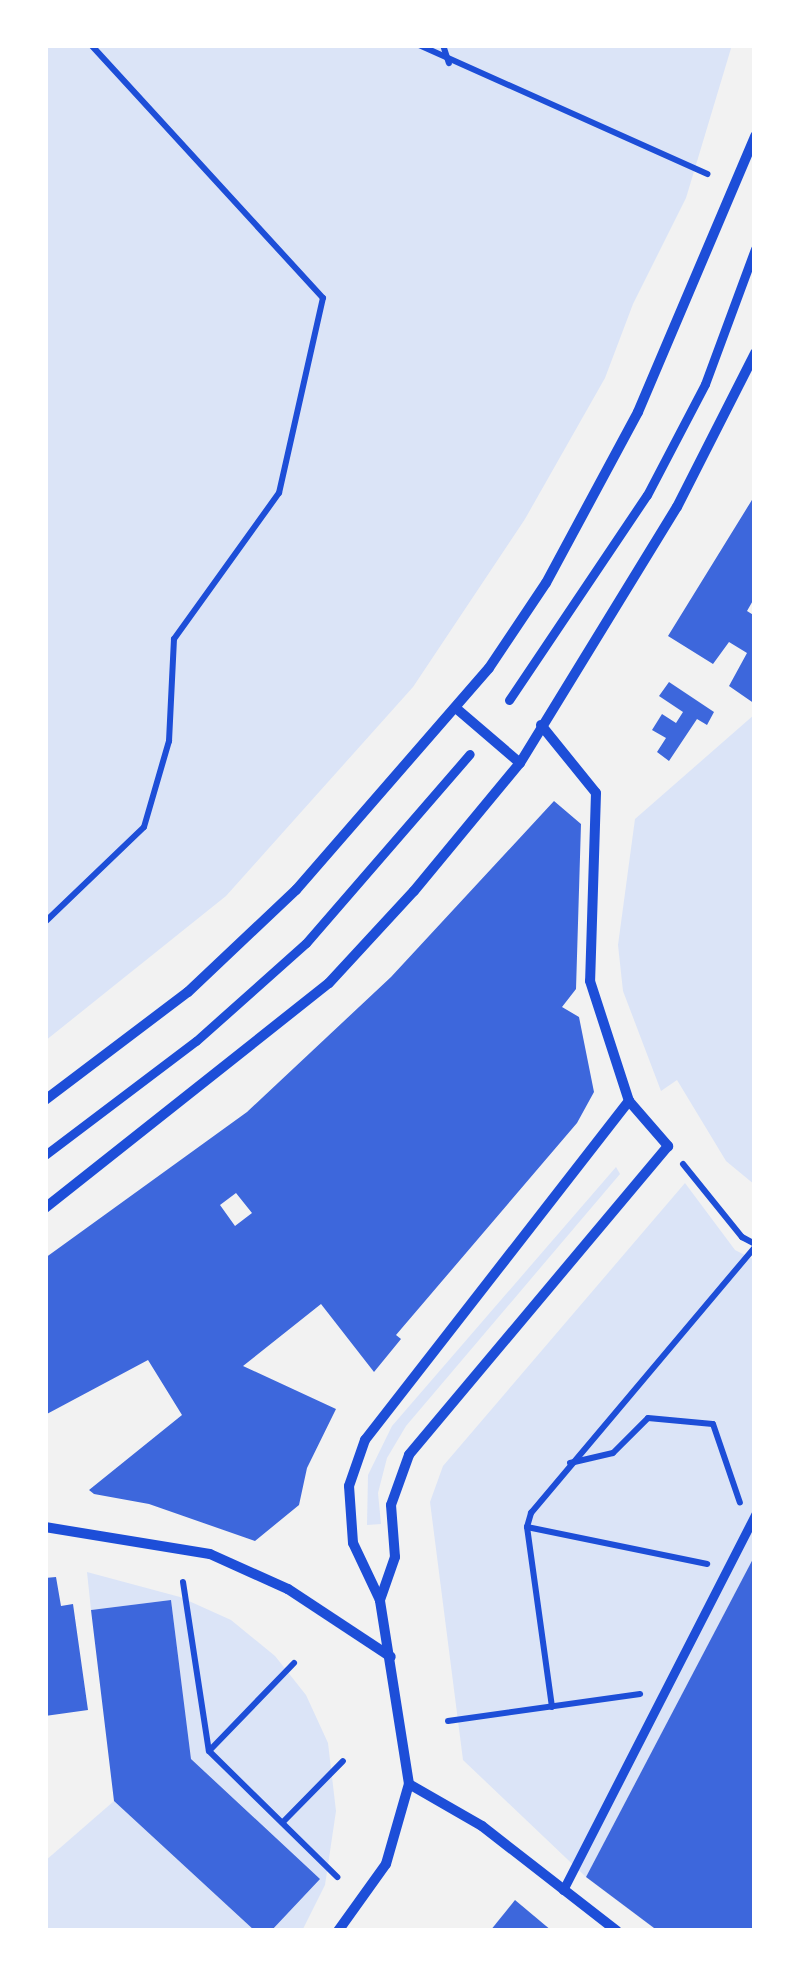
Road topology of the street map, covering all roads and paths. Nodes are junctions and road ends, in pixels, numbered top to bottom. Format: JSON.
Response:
{"nodes":[{"id":1,"x":91,"y":45,"type":"edge"},
{"id":2,"x":419,"y":45,"type":"edge"},
{"id":3,"x":443,"y":45,"type":"edge"},
{"id":4,"x":450,"y":64,"type":"junction"},
{"id":5,"x":755,"y":136,"type":"edge"},
{"id":6,"x":750,"y":166,"type":"edge"},
{"id":7,"x":708,"y":174,"type":"dead end"},
{"id":8,"x":755,"y":249,"type":"edge"},
{"id":9,"x":755,"y":353,"type":"edge"},
{"id":10,"x":510,"y":700,"type":"dead end"},
{"id":11,"x":457,"y":710,"type":"junction"},
{"id":12,"x":541,"y":725,"type":"junction"},
{"id":13,"x":470,"y":754,"type":"dead end"},
{"id":14,"x":520,"y":763,"type":"junction"},
{"id":15,"x":45,"y":922,"type":"edge"},
{"id":16,"x":45,"y":1100,"type":"edge"},
{"id":17,"x":629,"y":1101,"type":"junction"},
{"id":18,"x":668,"y":1146,"type":"junction"},
{"id":19,"x":45,"y":1155,"type":"edge"},
{"id":20,"x":45,"y":1208,"type":"edge"},
{"id":21,"x":755,"y":1245,"type":"edge"},
{"id":22,"x":570,"y":1463,"type":"junction"},
{"id":23,"x":755,"y":1514,"type":"edge"},
{"id":24,"x":45,"y":1527,"type":"edge"},
{"id":25,"x":527,"y":1527,"type":"junction"},
{"id":26,"x":748,"y":1528,"type":"junction"},
{"id":27,"x":728,"y":1568,"type":"junction"},
{"id":28,"x":184,"y":1582,"type":"dead end"},
{"id":29,"x":380,"y":1600,"type":"junction"},
{"id":30,"x":391,"y":1656,"type":"junction"},
{"id":31,"x":294,"y":1663,"type":"dead end"},
{"id":32,"x":666,"y":1690,"type":"junction"},
{"id":33,"x":552,"y":1706,"type":"junction"},
{"id":34,"x":448,"y":1721,"type":"dead end"},
{"id":35,"x":209,"y":1751,"type":"junction"},
{"id":36,"x":343,"y":1761,"type":"dead end"},
{"id":37,"x":408,"y":1784,"type":"junction"},
{"id":38,"x":284,"y":1821,"type":"junction"},
{"id":39,"x":336,"y":1876,"type":"dead end"},
{"id":40,"x":564,"y":1890,"type":"junction"},
{"id":41,"x":338,"y":1931,"type":"edge"},
{"id":42,"x":617,"y":1931,"type":"edge"}],
"edges":[{"from":1,"to":15,"type":"path"},
{"from":2,"to":4,"type":"path"},
{"from":3,"to":4,"type":"path"},
{"from":4,"to":7,"type":"path"},
{"from":5,"to":6,"type":"street"},
{"from":6,"to":11,"type":"street"},
{"from":8,"to":10,"type":"street"},
{"from":9,"to":12,"type":"street"},
{"from":11,"to":14,"type":"street"},
{"from":11,"to":16,"type":"street"},
{"from":12,"to":14,"type":"street"},
{"from":12,"to":17,"type":"street"},
{"from":13,"to":19,"type":"street"},
{"from":14,"to":20,"type":"street"},
{"from":17,"to":18,"type":"street"},
{"from":17,"to":29,"type":"street"},
{"from":18,"to":21,"type":"path"},
{"from":18,"to":29,"type":"street"},
{"from":21,"to":22,"type":"path"},
{"from":22,"to":25,"type":"path"},
{"from":22,"to":26,"type":"path"},
{"from":23,"to":26,"type":"street"},
{"from":24,"to":30,"type":"street"},
{"from":25,"to":27,"type":"path"},
{"from":25,"to":33,"type":"path"},
{"from":26,"to":27,"type":"street"},
{"from":27,"to":32,"type":"street"},
{"from":28,"to":35,"type":"path"},
{"from":29,"to":30,"type":"street"},
{"from":30,"to":37,"type":"street"},
{"from":31,"to":35,"type":"path"},
{"from":32,"to":33,"type":"path"},
{"from":32,"to":40,"type":"street"},
{"from":33,"to":34,"type":"path"},
{"from":35,"to":38,"type":"path"},
{"from":36,"to":38,"type":"path"},
{"from":37,"to":40,"type":"street"},
{"from":37,"to":41,"type":"street"},
{"from":38,"to":39,"type":"path"},
{"from":40,"to":42,"type":"street"}]}
